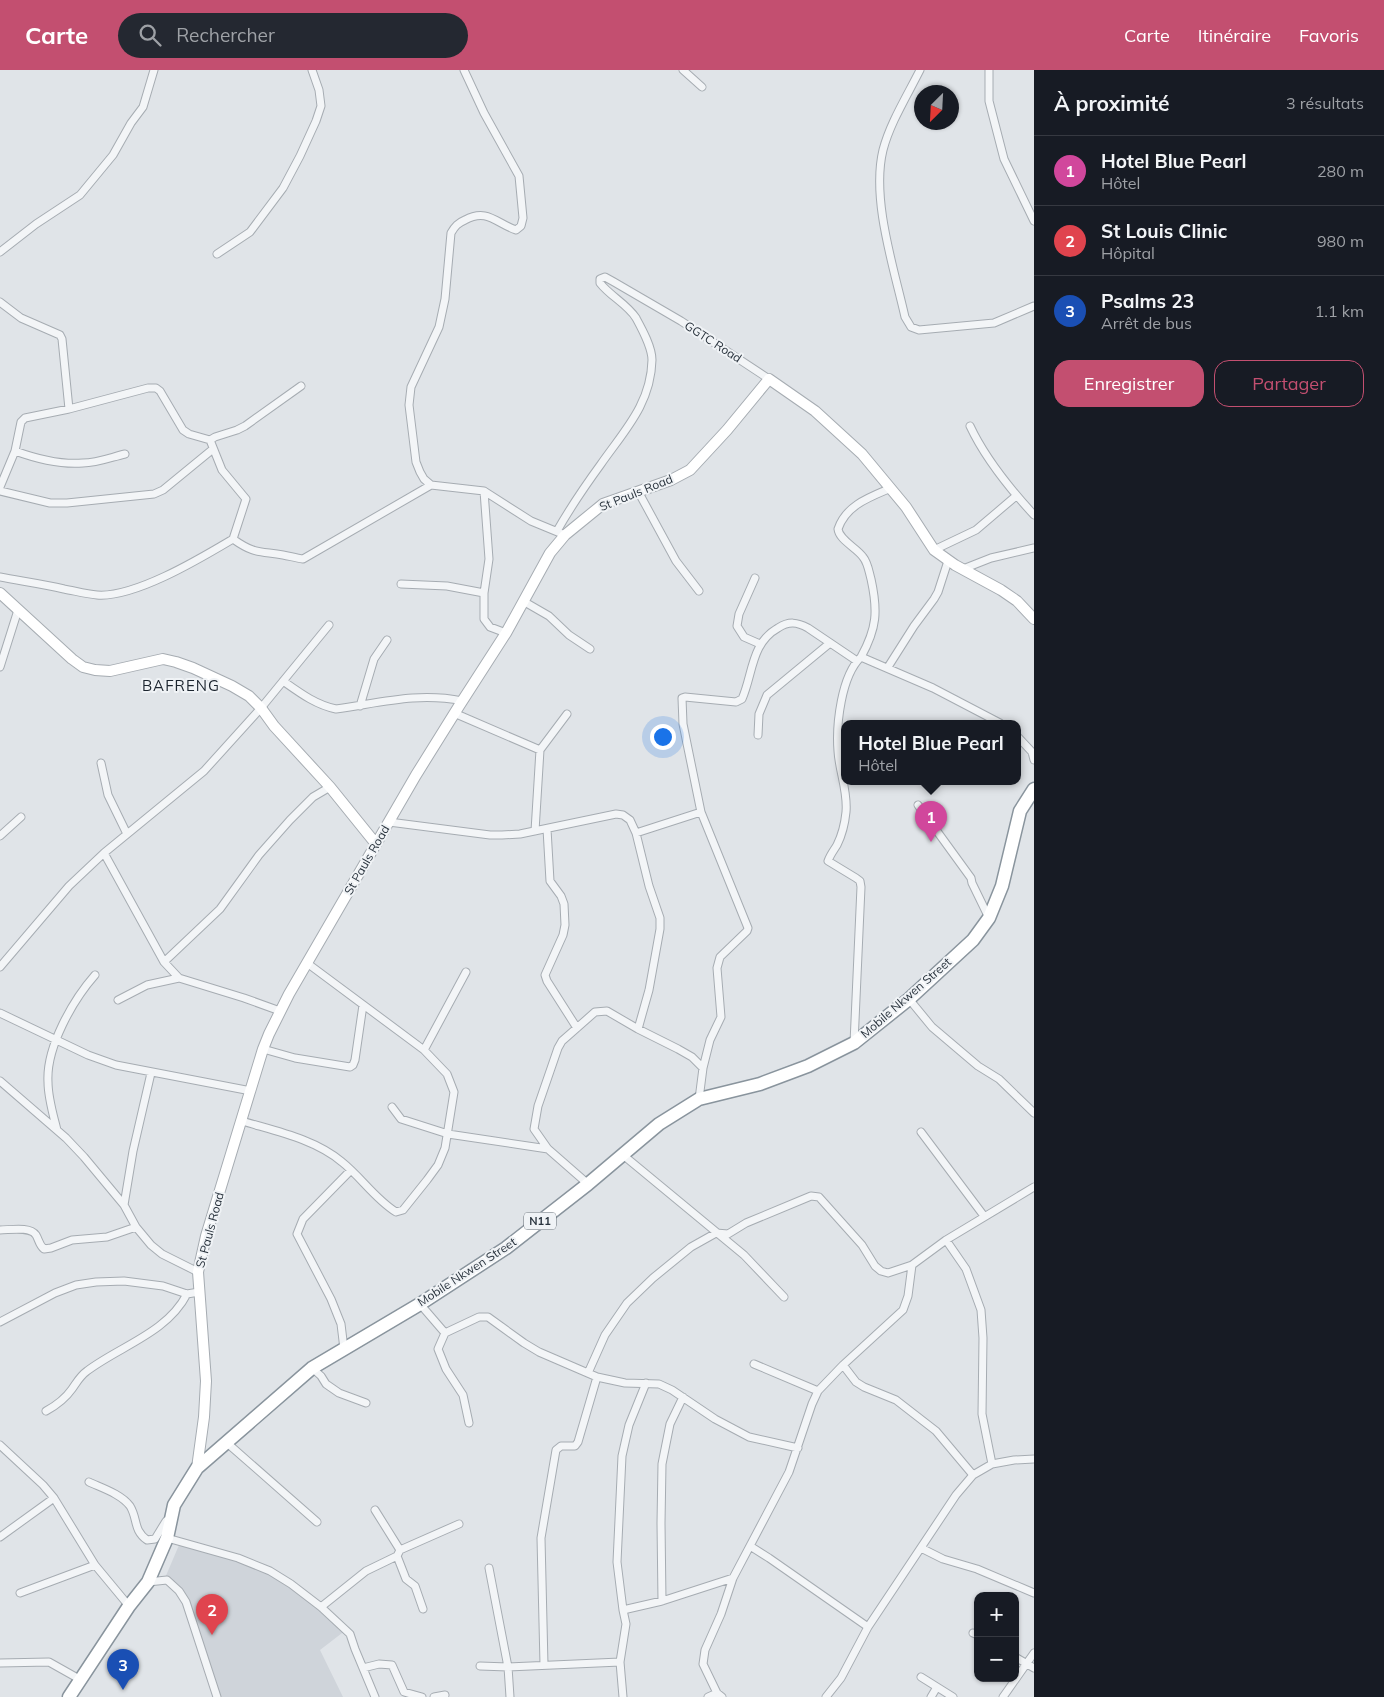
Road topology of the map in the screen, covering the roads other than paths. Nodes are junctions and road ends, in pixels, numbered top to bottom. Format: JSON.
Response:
{"nodes":[{"id":1,"x":154,"y":70,"type":"edge"},
{"id":2,"x":312,"y":70,"type":"edge"},
{"id":3,"x":464,"y":70,"type":"edge"},
{"id":4,"x":683,"y":70,"type":"edge"},
{"id":5,"x":920,"y":70,"type":"edge"},
{"id":6,"x":990,"y":70,"type":"edge"},
{"id":7,"x":702,"y":87,"type":"dead end"},
{"id":8,"x":1031,"y":204,"type":"edge"},
{"id":9,"x":1034,"y":221,"type":"edge"},
{"id":10,"x":0,"y":252,"type":"edge"},
{"id":11,"x":217,"y":254,"type":"dead end"},
{"id":12,"x":0,"y":302,"type":"edge"},
{"id":13,"x":1034,"y":306,"type":"edge"},
{"id":14,"x":769,"y":379,"type":"junction"},
{"id":15,"x":301,"y":386,"type":"dead end"},
{"id":16,"x":69,"y":409,"type":"junction"},
{"id":17,"x":970,"y":426,"type":"dead end"},
{"id":18,"x":210,"y":440,"type":"junction"},
{"id":19,"x":213,"y":449,"type":"junction"},
{"id":20,"x":15,"y":451,"type":"junction"},
{"id":21,"x":125,"y":454,"type":"dead end"},
{"id":22,"x":431,"y":485,"type":"junction"},
{"id":23,"x":0,"y":487,"type":"edge"},
{"id":24,"x":891,"y":488,"type":"junction"},
{"id":25,"x":0,"y":491,"type":"edge"},
{"id":26,"x":484,"y":491,"type":"junction"},
{"id":27,"x":639,"y":493,"type":"junction"},
{"id":28,"x":1016,"y":496,"type":"junction"},
{"id":29,"x":1034,"y":515,"type":"edge"},
{"id":30,"x":561,"y":533,"type":"junction"},
{"id":31,"x":233,"y":539,"type":"junction"},
{"id":32,"x":1034,"y":548,"type":"edge"},
{"id":33,"x":934,"y":550,"type":"junction"},
{"id":34,"x":948,"y":561,"type":"junction"},
{"id":35,"x":963,"y":569,"type":"junction"},
{"id":36,"x":0,"y":577,"type":"edge"},
{"id":37,"x":755,"y":578,"type":"dead end"},
{"id":38,"x":401,"y":584,"type":"dead end"},
{"id":39,"x":699,"y":591,"type":"dead end"},
{"id":40,"x":484,"y":592,"type":"junction"},
{"id":41,"x":0,"y":593,"type":"edge"},
{"id":42,"x":524,"y":601,"type":"junction"},
{"id":43,"x":18,"y":610,"type":"junction"},
{"id":44,"x":1034,"y":619,"type":"edge"},
{"id":45,"x":329,"y":625,"type":"dead end"},
{"id":46,"x":506,"y":634,"type":"junction"},
{"id":47,"x":387,"y":640,"type":"dead end"},
{"id":48,"x":830,"y":642,"type":"junction"},
{"id":49,"x":760,"y":644,"type":"junction"},
{"id":50,"x":590,"y":650,"type":"dead end"},
{"id":51,"x":859,"y":659,"type":"junction"},
{"id":52,"x":0,"y":667,"type":"edge"},
{"id":53,"x":888,"y":668,"type":"junction"},
{"id":54,"x":283,"y":681,"type":"junction"},
{"id":55,"x":462,"y":701,"type":"junction"},
{"id":56,"x":360,"y":706,"type":"junction"},
{"id":57,"x":261,"y":708,"type":"junction"},
{"id":58,"x":454,"y":713,"type":"junction"},
{"id":59,"x":568,"y":714,"type":"dead end"},
{"id":60,"x":994,"y":720,"type":"edge"},
{"id":61,"x":758,"y":734,"type":"dead end"},
{"id":62,"x":1021,"y":740,"type":"edge"},
{"id":63,"x":540,"y":750,"type":"junction"},
{"id":64,"x":1034,"y":760,"type":"edge"},
{"id":65,"x":100,"y":763,"type":"dead end"},
{"id":66,"x":841,"y":768,"type":"edge"},
{"id":67,"x":844,"y":785,"type":"edge"},
{"id":68,"x":330,"y":787,"type":"junction"},
{"id":69,"x":1034,"y":789,"type":"edge"},
{"id":70,"x":918,"y":805,"type":"dead end"},
{"id":71,"x":701,"y":812,"type":"junction"},
{"id":72,"x":21,"y":817,"type":"dead end"},
{"id":73,"x":390,"y":822,"type":"junction"},
{"id":74,"x":547,"y":829,"type":"junction"},
{"id":75,"x":535,"y":831,"type":"junction"},
{"id":76,"x":127,"y":834,"type":"junction"},
{"id":77,"x":636,"y":834,"type":"junction"},
{"id":78,"x":0,"y":836,"type":"edge"},
{"id":79,"x":376,"y":844,"type":"junction"},
{"id":80,"x":104,"y":853,"type":"junction"},
{"id":81,"x":989,"y":918,"type":"junction"},
{"id":82,"x":164,"y":962,"type":"junction"},
{"id":83,"x":307,"y":963,"type":"junction"},
{"id":84,"x":0,"y":966,"type":"edge"},
{"id":85,"x":466,"y":972,"type":"dead end"},
{"id":86,"x":95,"y":975,"type":"dead end"},
{"id":87,"x":179,"y":978,"type":"junction"},
{"id":88,"x":909,"y":999,"type":"junction"},
{"id":89,"x":118,"y":1000,"type":"dead end"},
{"id":90,"x":363,"y":1005,"type":"junction"},
{"id":91,"x":280,"y":1011,"type":"junction"},
{"id":92,"x":0,"y":1013,"type":"edge"},
{"id":93,"x":577,"y":1028,"type":"junction"},
{"id":94,"x":638,"y":1029,"type":"junction"},
{"id":95,"x":56,"y":1040,"type":"junction"},
{"id":96,"x":854,"y":1043,"type":"junction"},
{"id":97,"x":263,"y":1049,"type":"junction"},
{"id":98,"x":424,"y":1050,"type":"junction"},
{"id":99,"x":703,"y":1068,"type":"junction"},
{"id":100,"x":151,"y":1073,"type":"junction"},
{"id":101,"x":0,"y":1082,"type":"edge"},
{"id":102,"x":251,"y":1091,"type":"junction"},
{"id":103,"x":699,"y":1099,"type":"junction"},
{"id":104,"x":392,"y":1107,"type":"dead end"},
{"id":105,"x":1034,"y":1113,"type":"edge"},
{"id":106,"x":242,"y":1121,"type":"junction"},
{"id":107,"x":57,"y":1130,"type":"junction"},
{"id":108,"x":921,"y":1132,"type":"dead end"},
{"id":109,"x":448,"y":1134,"type":"junction"},
{"id":110,"x":548,"y":1149,"type":"junction"},
{"id":111,"x":623,"y":1155,"type":"junction"},
{"id":112,"x":352,"y":1170,"type":"junction"},
{"id":113,"x":588,"y":1184,"type":"junction"},
{"id":114,"x":1034,"y":1187,"type":"edge"},
{"id":115,"x":124,"y":1205,"type":"junction"},
{"id":116,"x":984,"y":1216,"type":"junction"},
{"id":117,"x":136,"y":1227,"type":"junction"},
{"id":118,"x":0,"y":1230,"type":"edge"},
{"id":119,"x":716,"y":1233,"type":"junction"},
{"id":120,"x":946,"y":1240,"type":"junction"},
{"id":121,"x":912,"y":1265,"type":"junction"},
{"id":122,"x":198,"y":1272,"type":"junction"},
{"id":123,"x":199,"y":1292,"type":"junction"},
{"id":124,"x":187,"y":1294,"type":"junction"},
{"id":125,"x":784,"y":1297,"type":"dead end"},
{"id":126,"x":420,"y":1304,"type":"junction"},
{"id":127,"x":0,"y":1322,"type":"edge"},
{"id":128,"x":445,"y":1333,"type":"junction"},
{"id":129,"x":344,"y":1349,"type":"junction"},
{"id":130,"x":754,"y":1364,"type":"dead end"},
{"id":131,"x":843,"y":1365,"type":"junction"},
{"id":132,"x":312,"y":1368,"type":"junction"},
{"id":133,"x":588,"y":1372,"type":"junction"},
{"id":134,"x":597,"y":1377,"type":"junction"},
{"id":135,"x":646,"y":1383,"type":"junction"},
{"id":136,"x":818,"y":1391,"type":"junction"},
{"id":137,"x":683,"y":1397,"type":"junction"},
{"id":138,"x":366,"y":1403,"type":"dead end"},
{"id":139,"x":46,"y":1411,"type":"dead end"},
{"id":140,"x":469,"y":1423,"type":"dead end"},
{"id":141,"x":226,"y":1442,"type":"junction"},
{"id":142,"x":0,"y":1445,"type":"edge"},
{"id":143,"x":798,"y":1448,"type":"junction"},
{"id":144,"x":1034,"y":1459,"type":"edge"},
{"id":145,"x":992,"y":1464,"type":"junction"},
{"id":146,"x":198,"y":1468,"type":"junction"},
{"id":147,"x":973,"y":1475,"type":"junction"},
{"id":148,"x":89,"y":1482,"type":"dead end"},
{"id":149,"x":54,"y":1498,"type":"junction"},
{"id":150,"x":174,"y":1505,"type":"junction"},
{"id":151,"x":375,"y":1510,"type":"dead end"},
{"id":152,"x":317,"y":1522,"type":"dead end"},
{"id":153,"x":459,"y":1524,"type":"dead end"},
{"id":154,"x":0,"y":1537,"type":"edge"},
{"id":155,"x":167,"y":1538,"type":"junction"},
{"id":156,"x":750,"y":1546,"type":"junction"},
{"id":157,"x":921,"y":1548,"type":"junction"},
{"id":158,"x":398,"y":1553,"type":"junction"},
{"id":159,"x":95,"y":1565,"type":"junction"},
{"id":160,"x":489,"y":1568,"type":"dead end"},
{"id":161,"x":733,"y":1578,"type":"junction"},
{"id":162,"x":148,"y":1582,"type":"junction"},
{"id":163,"x":20,"y":1593,"type":"dead end"},
{"id":164,"x":1034,"y":1593,"type":"edge"},
{"id":165,"x":662,"y":1601,"type":"junction"},
{"id":166,"x":129,"y":1606,"type":"junction"},
{"id":167,"x":321,"y":1607,"type":"junction"},
{"id":168,"x":423,"y":1609,"type":"dead end"},
{"id":169,"x":623,"y":1610,"type":"junction"},
{"id":170,"x":868,"y":1628,"type":"junction"},
{"id":171,"x":1034,"y":1653,"type":"edge"},
{"id":172,"x":1019,"y":1659,"type":"edge"},
{"id":173,"x":620,"y":1662,"type":"junction"},
{"id":174,"x":0,"y":1663,"type":"edge"},
{"id":175,"x":1027,"y":1664,"type":"junction"},
{"id":176,"x":544,"y":1665,"type":"junction"},
{"id":177,"x":480,"y":1666,"type":"dead end"},
{"id":178,"x":508,"y":1667,"type":"junction"},
{"id":179,"x":363,"y":1668,"type":"junction"},
{"id":180,"x":1034,"y":1668,"type":"edge"},
{"id":181,"x":921,"y":1677,"type":"dead end"},
{"id":182,"x":81,"y":1680,"type":"junction"},
{"id":183,"x":936,"y":1687,"type":"junction"},
{"id":184,"x":445,"y":1695,"type":"dead end"},
{"id":185,"x":720,"y":1695,"type":"edge"},
{"id":186,"x":69,"y":1697,"type":"edge"},
{"id":187,"x":218,"y":1697,"type":"edge"},
{"id":188,"x":376,"y":1697,"type":"edge"},
{"id":189,"x":422,"y":1697,"type":"edge"},
{"id":190,"x":434,"y":1697,"type":"edge"},
{"id":191,"x":510,"y":1697,"type":"edge"},
{"id":192,"x":623,"y":1697,"type":"edge"},
{"id":193,"x":708,"y":1697,"type":"edge"},
{"id":194,"x":826,"y":1697,"type":"edge"},
{"id":195,"x":931,"y":1697,"type":"edge"},
{"id":196,"x":953,"y":1697,"type":"edge"},
{"id":197,"x":1003,"y":1697,"type":"edge"}],
"edges":[{"from":1,"to":10,"type":"street"},
{"from":2,"to":11,"type":"street"},
{"from":3,"to":22,"type":"street"},
{"from":4,"to":7,"type":"street"},
{"from":5,"to":13,"type":"street"},
{"from":6,"to":8,"type":"street"},
{"from":8,"to":9,"type":"street"},
{"from":12,"to":16,"type":"street"},
{"from":14,"to":24,"type":"street","name":"GGTC Road"},
{"from":14,"to":27,"type":"street","name":"St Pauls Road"},
{"from":14,"to":30,"type":"street","name":"GGTC Road"},
{"from":15,"to":18,"type":"street"},
{"from":16,"to":18,"type":"street"},
{"from":16,"to":20,"type":"street"},
{"from":17,"to":28,"type":"street"},
{"from":18,"to":19,"type":"street"},
{"from":19,"to":25,"type":"street"},
{"from":19,"to":31,"type":"street"},
{"from":20,"to":21,"type":"street"},
{"from":20,"to":23,"type":"street"},
{"from":22,"to":26,"type":"street"},
{"from":22,"to":31,"type":"street"},
{"from":24,"to":33,"type":"street","name":"GGTC Road"},
{"from":24,"to":51,"type":"street"},
{"from":26,"to":30,"type":"street"},
{"from":26,"to":40,"type":"street"},
{"from":27,"to":30,"type":"street","name":"St Pauls Road"},
{"from":27,"to":39,"type":"street"},
{"from":28,"to":29,"type":"street"},
{"from":28,"to":33,"type":"street"},
{"from":30,"to":42,"type":"street","name":"St Pauls Road"},
{"from":31,"to":36,"type":"street"},
{"from":32,"to":35,"type":"street"},
{"from":33,"to":34,"type":"street","name":"GGTC Road"},
{"from":34,"to":35,"type":"street","name":"GGTC Road"},
{"from":34,"to":53,"type":"street"},
{"from":35,"to":44,"type":"street","name":"GGTC Road"},
{"from":37,"to":49,"type":"street"},
{"from":38,"to":40,"type":"street"},
{"from":40,"to":46,"type":"street"},
{"from":41,"to":43,"type":"street"},
{"from":42,"to":46,"type":"street","name":"St Pauls Road"},
{"from":42,"to":50,"type":"street"},
{"from":43,"to":52,"type":"street"},
{"from":43,"to":57,"type":"street"},
{"from":45,"to":54,"type":"street"},
{"from":46,"to":55,"type":"street","name":"St Pauls Road"},
{"from":47,"to":56,"type":"street"},
{"from":48,"to":49,"type":"street"},
{"from":48,"to":51,"type":"street"},
{"from":48,"to":61,"type":"street"},
{"from":49,"to":71,"type":"street"},
{"from":51,"to":53,"type":"street"},
{"from":51,"to":66,"type":"street"},
{"from":53,"to":60,"type":"street"},
{"from":54,"to":56,"type":"street"},
{"from":54,"to":57,"type":"street"},
{"from":55,"to":56,"type":"street"},
{"from":55,"to":58,"type":"street","name":"St Pauls Road"},
{"from":57,"to":68,"type":"street"},
{"from":57,"to":76,"type":"street"},
{"from":58,"to":63,"type":"street"},
{"from":58,"to":73,"type":"street","name":"St Pauls Road"},
{"from":59,"to":63,"type":"street"},
{"from":62,"to":64,"type":"street"},
{"from":63,"to":75,"type":"street"},
{"from":65,"to":76,"type":"street"},
{"from":67,"to":96,"type":"street"},
{"from":68,"to":79,"type":"street"},
{"from":68,"to":82,"type":"street"},
{"from":69,"to":81,"type":"highway","name":"Mobile Nkwen Street","number":"N11"},
{"from":70,"to":81,"type":"street"},
{"from":71,"to":77,"type":"street"},
{"from":71,"to":99,"type":"street"},
{"from":72,"to":78,"type":"street"},
{"from":73,"to":75,"type":"street"},
{"from":73,"to":79,"type":"street","name":"St Pauls Road"},
{"from":74,"to":75,"type":"street"},
{"from":74,"to":77,"type":"street"},
{"from":74,"to":93,"type":"street"},
{"from":76,"to":80,"type":"street"},
{"from":77,"to":94,"type":"street"},
{"from":79,"to":83,"type":"street","name":"St Pauls Road"},
{"from":80,"to":82,"type":"street"},
{"from":80,"to":84,"type":"street"},
{"from":81,"to":88,"type":"highway","name":"Mobile Nkwen Street","number":"N11"},
{"from":82,"to":87,"type":"street"},
{"from":83,"to":90,"type":"street"},
{"from":83,"to":91,"type":"street","name":"St Pauls Road"},
{"from":85,"to":98,"type":"street"},
{"from":86,"to":95,"type":"street"},
{"from":87,"to":89,"type":"street"},
{"from":87,"to":91,"type":"street"},
{"from":88,"to":96,"type":"highway","name":"Mobile Nkwen Street","number":"N11"},
{"from":88,"to":105,"type":"street"},
{"from":90,"to":97,"type":"street"},
{"from":90,"to":98,"type":"street"},
{"from":91,"to":97,"type":"street","name":"St Pauls Road"},
{"from":92,"to":95,"type":"street"},
{"from":93,"to":94,"type":"street"},
{"from":93,"to":110,"type":"street"},
{"from":94,"to":99,"type":"street"},
{"from":95,"to":100,"type":"street"},
{"from":95,"to":107,"type":"street"},
{"from":96,"to":103,"type":"highway","name":"Mobile Nkwen Street","number":"N11"},
{"from":97,"to":102,"type":"street","name":"St Pauls Road"},
{"from":98,"to":109,"type":"street"},
{"from":99,"to":103,"type":"street"},
{"from":100,"to":102,"type":"street"},
{"from":100,"to":115,"type":"street"},
{"from":101,"to":107,"type":"street"},
{"from":102,"to":106,"type":"street","name":"St Pauls Road"},
{"from":103,"to":111,"type":"highway","name":"Mobile Nkwen Street","number":"N11"},
{"from":104,"to":109,"type":"street"},
{"from":106,"to":112,"type":"street"},
{"from":106,"to":122,"type":"street","name":"St Pauls Road"},
{"from":107,"to":115,"type":"street"},
{"from":108,"to":116,"type":"street"},
{"from":109,"to":110,"type":"street"},
{"from":109,"to":112,"type":"street"},
{"from":110,"to":113,"type":"street"},
{"from":111,"to":113,"type":"highway","name":"Mobile Nkwen Street","number":"N11"},
{"from":111,"to":119,"type":"street"},
{"from":112,"to":129,"type":"street"},
{"from":113,"to":126,"type":"highway","name":"Mobile Nkwen Street","number":"N11"},
{"from":114,"to":116,"type":"street"},
{"from":115,"to":117,"type":"street"},
{"from":116,"to":120,"type":"street"},
{"from":117,"to":118,"type":"street"},
{"from":117,"to":122,"type":"street"},
{"from":119,"to":121,"type":"street"},
{"from":119,"to":125,"type":"street"},
{"from":119,"to":133,"type":"street"},
{"from":120,"to":121,"type":"street"},
{"from":120,"to":145,"type":"street"},
{"from":121,"to":131,"type":"street"},
{"from":122,"to":123,"type":"street","name":"St Pauls Road"},
{"from":123,"to":124,"type":"street"},
{"from":123,"to":146,"type":"street","name":"St Pauls Road"},
{"from":124,"to":127,"type":"street"},
{"from":124,"to":139,"type":"street"},
{"from":126,"to":128,"type":"street"},
{"from":126,"to":129,"type":"highway","name":"Mobile Nkwen Street","number":"N11"},
{"from":128,"to":133,"type":"street"},
{"from":128,"to":140,"type":"street"},
{"from":129,"to":132,"type":"highway","name":"Mobile Nkwen Street","number":"N11"},
{"from":130,"to":136,"type":"street"},
{"from":131,"to":136,"type":"street"},
{"from":131,"to":147,"type":"street"},
{"from":132,"to":138,"type":"street"},
{"from":132,"to":141,"type":"highway","name":"Mobile Nkwen Street","number":"N11"},
{"from":133,"to":134,"type":"street"},
{"from":134,"to":135,"type":"street"},
{"from":134,"to":176,"type":"street"},
{"from":135,"to":137,"type":"street"},
{"from":135,"to":169,"type":"street"},
{"from":136,"to":143,"type":"street"},
{"from":137,"to":143,"type":"street"},
{"from":137,"to":165,"type":"street"},
{"from":141,"to":146,"type":"highway","name":"Mobile Nkwen Street","number":"N11"},
{"from":141,"to":152,"type":"street"},
{"from":142,"to":149,"type":"street"},
{"from":143,"to":156,"type":"street"},
{"from":144,"to":145,"type":"street"},
{"from":145,"to":147,"type":"street"},
{"from":146,"to":150,"type":"highway","name":"Mobile Nkwen Street","number":"N11"},
{"from":147,"to":157,"type":"street"},
{"from":148,"to":150,"type":"street"},
{"from":149,"to":154,"type":"street"},
{"from":149,"to":159,"type":"street"},
{"from":150,"to":155,"type":"highway","name":"Mobile Nkwen Street","number":"N11"},
{"from":151,"to":158,"type":"street"},
{"from":153,"to":158,"type":"street"},
{"from":155,"to":162,"type":"highway","name":"Mobile Nkwen Street","number":"N11"},
{"from":155,"to":167,"type":"street"},
{"from":156,"to":161,"type":"street"},
{"from":156,"to":170,"type":"street"},
{"from":157,"to":164,"type":"street"},
{"from":157,"to":170,"type":"street"},
{"from":158,"to":167,"type":"street"},
{"from":158,"to":168,"type":"street"},
{"from":159,"to":163,"type":"street"},
{"from":159,"to":166,"type":"street"},
{"from":160,"to":178,"type":"street"},
{"from":161,"to":165,"type":"street"},
{"from":161,"to":185,"type":"street"},
{"from":162,"to":166,"type":"highway","name":"Mobile Nkwen Street","number":"N11"},
{"from":162,"to":187,"type":"street"},
{"from":165,"to":169,"type":"street"},
{"from":166,"to":182,"type":"highway","name":"Mobile Nkwen Street","number":"N11"},
{"from":167,"to":179,"type":"street"},
{"from":169,"to":173,"type":"street"},
{"from":170,"to":194,"type":"street"},
{"from":171,"to":175,"type":"street"},
{"from":172,"to":175,"type":"street"},
{"from":173,"to":176,"type":"street"},
{"from":173,"to":192,"type":"street"},
{"from":174,"to":182,"type":"street"},
{"from":175,"to":180,"type":"street"},
{"from":175,"to":197,"type":"street"},
{"from":176,"to":178,"type":"street"},
{"from":177,"to":178,"type":"street"},
{"from":178,"to":191,"type":"street"},
{"from":179,"to":188,"type":"street"},
{"from":179,"to":189,"type":"street"},
{"from":181,"to":183,"type":"street"},
{"from":182,"to":186,"type":"highway","name":"Mobile Nkwen Street","number":"N11"},
{"from":183,"to":195,"type":"street"},
{"from":183,"to":196,"type":"street"},
{"from":184,"to":190,"type":"street"},
{"from":185,"to":193,"type":"street"}]}
